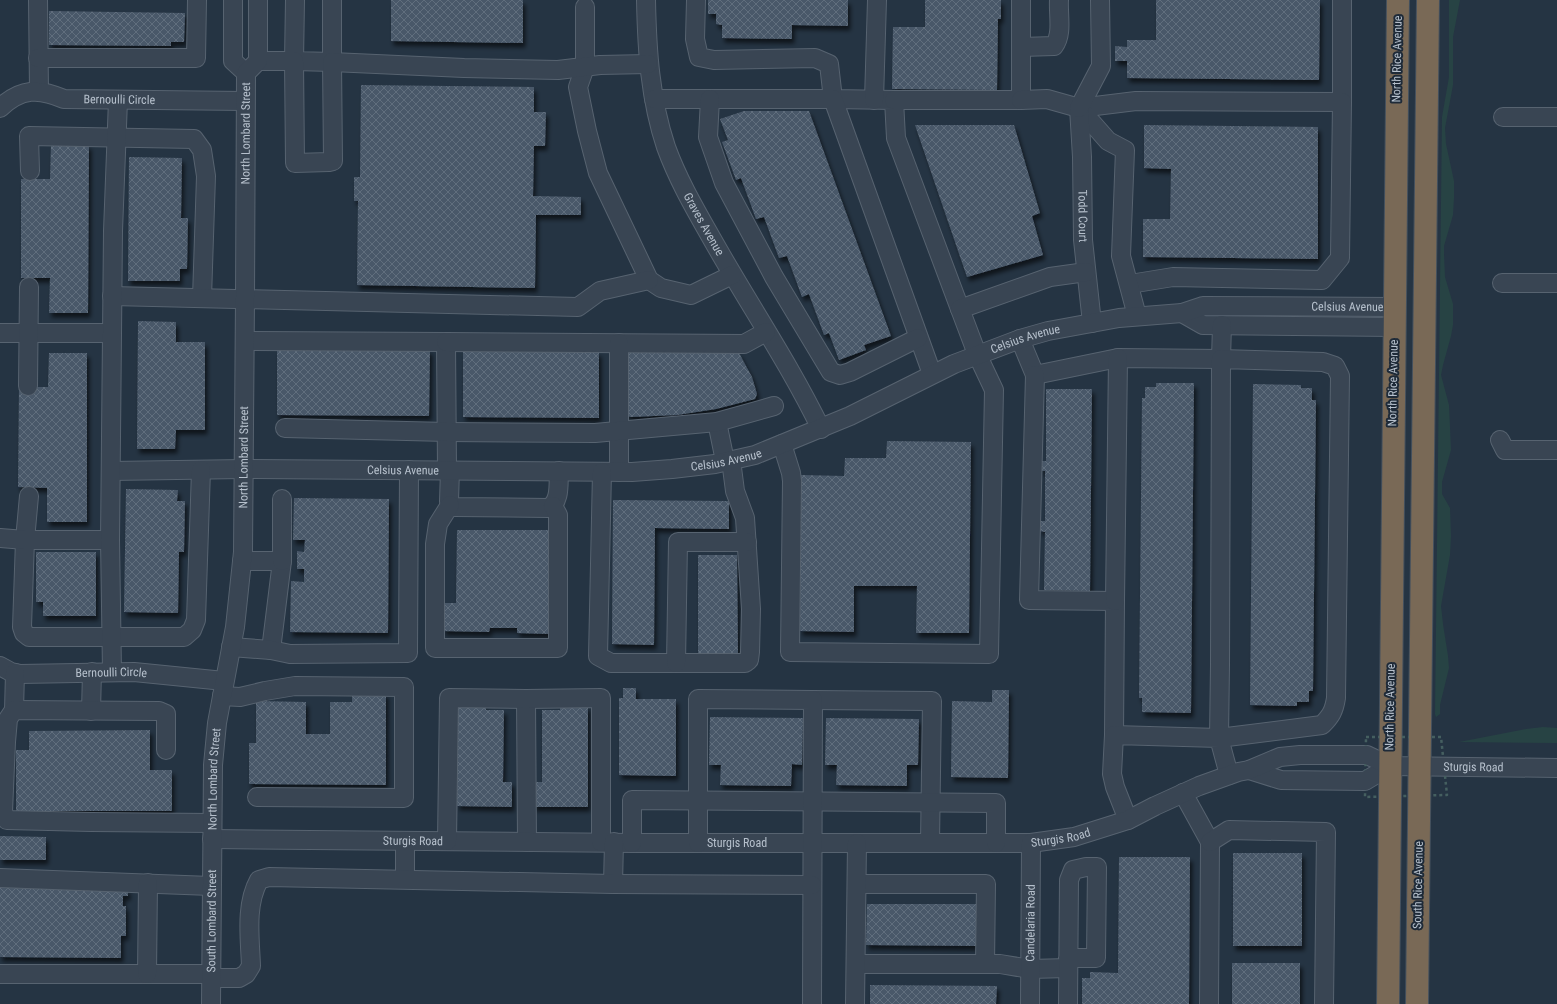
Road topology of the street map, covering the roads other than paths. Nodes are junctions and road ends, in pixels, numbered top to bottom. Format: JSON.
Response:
{"nodes":[{"id":1,"x":38,"y":0,"type":"edge"},
{"id":2,"x":197,"y":0,"type":"edge"},
{"id":3,"x":228,"y":0,"type":"edge"},
{"id":4,"x":233,"y":0,"type":"edge"},
{"id":5,"x":258,"y":0,"type":"edge"},
{"id":6,"x":295,"y":0,"type":"edge"},
{"id":7,"x":332,"y":0,"type":"edge"},
{"id":8,"x":646,"y":0,"type":"edge"},
{"id":9,"x":696,"y":0,"type":"edge"},
{"id":10,"x":877,"y":0,"type":"edge"},
{"id":11,"x":1021,"y":0,"type":"edge"},
{"id":12,"x":1058,"y":0,"type":"edge"},
{"id":13,"x":1100,"y":0,"type":"edge"},
{"id":14,"x":1342,"y":0,"type":"edge"},
{"id":15,"x":1398,"y":0,"type":"edge"},
{"id":16,"x":1428,"y":0,"type":"edge"},
{"id":17,"x":585,"y":2,"type":"edge"},
{"id":18,"x":1021,"y":47,"type":"junction"},
{"id":19,"x":38,"y":58,"type":"junction"},
{"id":20,"x":294,"y":61,"type":"junction"},
{"id":21,"x":332,"y":62,"type":"junction"},
{"id":22,"x":648,"y":64,"type":"junction"},
{"id":23,"x":252,"y":67,"type":"junction"},
{"id":24,"x":585,"y":67,"type":"junction"},
{"id":25,"x":39,"y":91,"type":"junction"},
{"id":26,"x":654,"y":99,"type":"junction"},
{"id":27,"x":710,"y":99,"type":"junction"},
{"id":28,"x":833,"y":99,"type":"junction"},
{"id":29,"x":118,"y":100,"type":"junction"},
{"id":30,"x":874,"y":100,"type":"junction"},
{"id":31,"x":894,"y":100,"type":"junction"},
{"id":32,"x":1021,"y":100,"type":"junction"},
{"id":33,"x":245,"y":101,"type":"junction"},
{"id":34,"x":1342,"y":102,"type":"junction"},
{"id":35,"x":1,"y":104,"type":"edge"},
{"id":36,"x":1079,"y":108,"type":"junction"},
{"id":37,"x":1504,"y":117,"type":"dead end"},
{"id":38,"x":1557,"y":117,"type":"edge"},
{"id":39,"x":116,"y":139,"type":"junction"},
{"id":40,"x":30,"y":171,"type":"dead end"},
{"id":41,"x":1086,"y":272,"type":"junction"},
{"id":42,"x":732,"y":275,"type":"junction"},
{"id":43,"x":649,"y":280,"type":"junction"},
{"id":44,"x":1502,"y":283,"type":"dead end"},
{"id":45,"x":1557,"y":283,"type":"edge"},
{"id":46,"x":1130,"y":284,"type":"junction"},
{"id":47,"x":29,"y":287,"type":"dead end"},
{"id":48,"x":112,"y":296,"type":"junction"},
{"id":49,"x":202,"y":298,"type":"junction"},
{"id":50,"x":245,"y":298,"type":"junction"},
{"id":51,"x":960,"y":310,"type":"junction"},
{"id":52,"x":1182,"y":313,"type":"junction"},
{"id":53,"x":1137,"y":316,"type":"junction"},
{"id":54,"x":1394,"y":317,"type":"junction"},
{"id":55,"x":1092,"y":322,"type":"junction"},
{"id":56,"x":1222,"y":326,"type":"junction"},
{"id":57,"x":766,"y":332,"type":"junction"},
{"id":58,"x":0,"y":333,"type":"edge"},
{"id":59,"x":28,"y":333,"type":"junction"},
{"id":60,"x":112,"y":333,"type":"junction"},
{"id":61,"x":918,"y":338,"type":"junction"},
{"id":62,"x":1020,"y":339,"type":"junction"},
{"id":63,"x":245,"y":341,"type":"junction"},
{"id":64,"x":446,"y":342,"type":"junction"},
{"id":65,"x":619,"y":343,"type":"junction"},
{"id":66,"x":976,"y":354,"type":"junction"},
{"id":67,"x":1118,"y":358,"type":"junction"},
{"id":68,"x":1221,"y":359,"type":"junction"},
{"id":69,"x":932,"y":374,"type":"junction"},
{"id":70,"x":1035,"y":375,"type":"junction"},
{"id":71,"x":28,"y":386,"type":"dead end"},
{"id":72,"x":774,"y":406,"type":"dead end"},
{"id":73,"x":717,"y":422,"type":"junction"},
{"id":74,"x":285,"y":428,"type":"dead end"},
{"id":75,"x":821,"y":429,"type":"junction"},
{"id":76,"x":619,"y":431,"type":"junction"},
{"id":77,"x":447,"y":432,"type":"junction"},
{"id":78,"x":1500,"y":440,"type":"dead end"},
{"id":79,"x":782,"y":444,"type":"junction"},
{"id":80,"x":1424,"y":449,"type":"junction"},
{"id":81,"x":1557,"y":450,"type":"edge"},
{"id":82,"x":728,"y":461,"type":"junction"},
{"id":83,"x":243,"y":469,"type":"junction"},
{"id":84,"x":201,"y":470,"type":"junction"},
{"id":85,"x":409,"y":470,"type":"junction"},
{"id":86,"x":448,"y":470,"type":"junction"},
{"id":87,"x":111,"y":471,"type":"junction"},
{"id":88,"x":559,"y":471,"type":"junction"},
{"id":89,"x":610,"y":472,"type":"junction"},
{"id":90,"x":29,"y":496,"type":"dead end"},
{"id":91,"x":282,"y":499,"type":"dead end"},
{"id":92,"x":450,"y":505,"type":"junction"},
{"id":93,"x":553,"y":506,"type":"junction"},
{"id":94,"x":0,"y":538,"type":"edge"},
{"id":95,"x":25,"y":540,"type":"junction"},
{"id":96,"x":110,"y":540,"type":"junction"},
{"id":97,"x":747,"y":542,"type":"junction"},
{"id":98,"x":242,"y":561,"type":"junction"},
{"id":99,"x":282,"y":561,"type":"junction"},
{"id":100,"x":1115,"y":601,"type":"junction"},
{"id":101,"x":111,"y":637,"type":"junction"},
{"id":102,"x":230,"y":647,"type":"junction"},
{"id":103,"x":271,"y":650,"type":"junction"},
{"id":104,"x":676,"y":663,"type":"junction"},
{"id":105,"x":7,"y":670,"type":"edge"},
{"id":106,"x":92,"y":672,"type":"junction"},
{"id":107,"x":112,"y":672,"type":"junction"},
{"id":108,"x":223,"y":688,"type":"junction"},
{"id":109,"x":526,"y":699,"type":"junction"},
{"id":110,"x":814,"y":700,"type":"junction"},
{"id":111,"x":14,"y":710,"type":"junction"},
{"id":112,"x":92,"y":711,"type":"junction"},
{"id":113,"x":1114,"y":735,"type":"junction"},
{"id":114,"x":1219,"y":738,"type":"junction"},
{"id":115,"x":166,"y":750,"type":"dead end"},
{"id":116,"x":1419,"y":765,"type":"junction"},
{"id":117,"x":1390,"y":766,"type":"junction"},
{"id":118,"x":1557,"y":768,"type":"edge"},
{"id":119,"x":1249,"y":770,"type":"junction"},
{"id":120,"x":1229,"y":775,"type":"junction"},
{"id":121,"x":1183,"y":793,"type":"junction"},
{"id":122,"x":257,"y":797,"type":"dead end"},
{"id":123,"x":698,"y":800,"type":"junction"},
{"id":124,"x":813,"y":802,"type":"junction"},
{"id":125,"x":929,"y":802,"type":"junction"},
{"id":126,"x":1128,"y":820,"type":"junction"},
{"id":127,"x":212,"y":831,"type":"junction"},
{"id":128,"x":405,"y":841,"type":"junction"},
{"id":129,"x":447,"y":841,"type":"junction"},
{"id":130,"x":527,"y":842,"type":"junction"},
{"id":131,"x":608,"y":842,"type":"junction"},
{"id":132,"x":632,"y":842,"type":"junction"},
{"id":133,"x":813,"y":842,"type":"junction"},
{"id":134,"x":1210,"y":842,"type":"junction"},
{"id":135,"x":698,"y":843,"type":"junction"},
{"id":136,"x":857,"y":843,"type":"junction"},
{"id":137,"x":930,"y":843,"type":"junction"},
{"id":138,"x":996,"y":843,"type":"junction"},
{"id":139,"x":1031,"y":843,"type":"junction"},
{"id":140,"x":0,"y":878,"type":"edge"},
{"id":141,"x":405,"y":879,"type":"junction"},
{"id":142,"x":148,"y":883,"type":"junction"},
{"id":143,"x":613,"y":884,"type":"junction"},
{"id":144,"x":857,"y":884,"type":"junction"},
{"id":145,"x":812,"y":885,"type":"junction"},
{"id":146,"x":211,"y":886,"type":"junction"},
{"id":147,"x":1068,"y":963,"type":"junction"},
{"id":148,"x":856,"y":964,"type":"junction"},
{"id":149,"x":985,"y":964,"type":"junction"},
{"id":150,"x":1030,"y":969,"type":"junction"},
{"id":151,"x":0,"y":974,"type":"edge"},
{"id":152,"x":147,"y":974,"type":"junction"},
{"id":153,"x":211,"y":976,"type":"junction"},
{"id":154,"x":211,"y":1004,"type":"edge"},
{"id":155,"x":812,"y":1004,"type":"edge"},
{"id":156,"x":855,"y":1004,"type":"edge"},
{"id":157,"x":1030,"y":1004,"type":"edge"},
{"id":158,"x":1068,"y":1004,"type":"edge"},
{"id":159,"x":1209,"y":1004,"type":"edge"},
{"id":160,"x":1324,"y":1004,"type":"edge"},
{"id":161,"x":1388,"y":1004,"type":"edge"},
{"id":162,"x":1417,"y":1004,"type":"edge"}],
"edges":[{"from":1,"to":19,"type":"street"},
{"from":2,"to":19,"type":"street"},
{"from":3,"to":4,"type":"street"},
{"from":4,"to":23,"type":"street","name":"North Lombard Street"},
{"from":5,"to":23,"type":"street","name":"North Lombard Street"},
{"from":6,"to":20,"type":"street"},
{"from":7,"to":21,"type":"street"},
{"from":8,"to":22,"type":"street","name":"Graves Avenue"},
{"from":9,"to":28,"type":"street"},
{"from":10,"to":30,"type":"street"},
{"from":11,"to":18,"type":"street"},
{"from":12,"to":18,"type":"street"},
{"from":13,"to":36,"type":"street"},
{"from":14,"to":34,"type":"street"},
{"from":15,"to":54,"type":"highway","name":"North Rice Avenue"},
{"from":16,"to":80,"type":"highway"},
{"from":17,"to":24,"type":"street"},
{"from":18,"to":32,"type":"street"},
{"from":19,"to":25,"type":"street"},
{"from":20,"to":21,"type":"street"},
{"from":20,"to":21,"type":"street"},
{"from":20,"to":23,"type":"street"},
{"from":21,"to":24,"type":"street"},
{"from":22,"to":24,"type":"street"},
{"from":22,"to":26,"type":"street","name":"Graves Avenue"},
{"from":23,"to":33,"type":"street","name":"North Lombard Street"},
{"from":24,"to":43,"type":"street"},
{"from":25,"to":29,"type":"street","name":"Bernoulli Circle"},
{"from":25,"to":35,"type":"street","name":"Bernoulli Circle"},
{"from":26,"to":27,"type":"street"},
{"from":26,"to":42,"type":"street","name":"Graves Avenue"},
{"from":27,"to":28,"type":"street"},
{"from":27,"to":61,"type":"street"},
{"from":28,"to":30,"type":"street"},
{"from":28,"to":61,"type":"street"},
{"from":29,"to":33,"type":"street","name":"Bernoulli Circle"},
{"from":29,"to":39,"type":"street"},
{"from":30,"to":31,"type":"street"},
{"from":31,"to":32,"type":"street"},
{"from":31,"to":51,"type":"street"},
{"from":32,"to":36,"type":"street"},
{"from":33,"to":50,"type":"street","name":"North Lombard Street"},
{"from":34,"to":36,"type":"street"},
{"from":34,"to":46,"type":"street"},
{"from":36,"to":41,"type":"street","name":"Todd Court"},
{"from":36,"to":46,"type":"street"},
{"from":37,"to":38,"type":"street"},
{"from":39,"to":40,"type":"street"},
{"from":39,"to":48,"type":"street"},
{"from":39,"to":49,"type":"street"},
{"from":41,"to":51,"type":"street"},
{"from":41,"to":55,"type":"street","name":"Todd Court"},
{"from":42,"to":43,"type":"street"},
{"from":42,"to":57,"type":"street","name":"Graves Avenue"},
{"from":43,"to":50,"type":"street"},
{"from":44,"to":45,"type":"street"},
{"from":46,"to":53,"type":"street"},
{"from":47,"to":59,"type":"street"},
{"from":48,"to":49,"type":"street"},
{"from":48,"to":60,"type":"street"},
{"from":49,"to":50,"type":"street"},
{"from":50,"to":63,"type":"street","name":"North Lombard Street"},
{"from":51,"to":66,"type":"street"},
{"from":52,"to":53,"type":"street","name":"Celsius Avenue"},
{"from":52,"to":54,"type":"street","name":"Celsius Avenue"},
{"from":52,"to":56,"type":"street","name":"Celsius Avenue"},
{"from":53,"to":55,"type":"street","name":"Celsius Avenue"},
{"from":54,"to":56,"type":"street","name":"Celsius Avenue"},
{"from":54,"to":80,"type":"highway"},
{"from":54,"to":117,"type":"highway","name":"North Rice Avenue"},
{"from":55,"to":62,"type":"street","name":"Celsius Avenue"},
{"from":56,"to":68,"type":"street"},
{"from":57,"to":65,"type":"street"},
{"from":57,"to":75,"type":"street","name":"Graves Avenue"},
{"from":58,"to":59,"type":"street"},
{"from":59,"to":60,"type":"street"},
{"from":59,"to":71,"type":"street"},
{"from":60,"to":87,"type":"street"},
{"from":61,"to":69,"type":"street"},
{"from":62,"to":66,"type":"street","name":"Celsius Avenue"},
{"from":62,"to":70,"type":"street"},
{"from":63,"to":64,"type":"street"},
{"from":63,"to":83,"type":"street","name":"North Lombard Street"},
{"from":64,"to":65,"type":"street"},
{"from":64,"to":77,"type":"street"},
{"from":65,"to":76,"type":"street"},
{"from":66,"to":69,"type":"street","name":"Celsius Avenue"},
{"from":66,"to":79,"type":"street"},
{"from":67,"to":68,"type":"street"},
{"from":67,"to":70,"type":"street"},
{"from":67,"to":100,"type":"street"},
{"from":68,"to":114,"type":"street"},
{"from":68,"to":114,"type":"street"},
{"from":69,"to":75,"type":"street","name":"Celsius Avenue"},
{"from":70,"to":100,"type":"street"},
{"from":72,"to":73,"type":"street"},
{"from":73,"to":76,"type":"street"},
{"from":73,"to":82,"type":"street"},
{"from":74,"to":77,"type":"street"},
{"from":75,"to":79,"type":"street","name":"Celsius Avenue"},
{"from":76,"to":77,"type":"street"},
{"from":76,"to":89,"type":"street"},
{"from":77,"to":86,"type":"street"},
{"from":78,"to":81,"type":"street"},
{"from":79,"to":82,"type":"street","name":"Celsius Avenue"},
{"from":80,"to":116,"type":"highway"},
{"from":82,"to":89,"type":"street","name":"Celsius Avenue"},
{"from":82,"to":97,"type":"street"},
{"from":83,"to":84,"type":"street","name":"Celsius Avenue"},
{"from":83,"to":85,"type":"street","name":"Celsius Avenue"},
{"from":83,"to":98,"type":"street","name":"North Lombard Street"},
{"from":84,"to":87,"type":"street","name":"Celsius Avenue"},
{"from":84,"to":101,"type":"street"},
{"from":85,"to":86,"type":"street","name":"Celsius Avenue"},
{"from":85,"to":103,"type":"street"},
{"from":86,"to":88,"type":"street","name":"Celsius Avenue"},
{"from":86,"to":92,"type":"street"},
{"from":87,"to":96,"type":"street"},
{"from":88,"to":89,"type":"street","name":"Celsius Avenue"},
{"from":88,"to":93,"type":"street"},
{"from":89,"to":104,"type":"street"},
{"from":90,"to":95,"type":"street"},
{"from":91,"to":99,"type":"street"},
{"from":92,"to":93,"type":"street"},
{"from":92,"to":93,"type":"street"},
{"from":94,"to":95,"type":"street"},
{"from":95,"to":96,"type":"street"},
{"from":95,"to":101,"type":"street"},
{"from":96,"to":101,"type":"street"},
{"from":97,"to":104,"type":"street"},
{"from":97,"to":104,"type":"street"},
{"from":98,"to":99,"type":"street"},
{"from":98,"to":102,"type":"street","name":"North Lombard Street"},
{"from":99,"to":103,"type":"street"},
{"from":100,"to":113,"type":"street"},
{"from":101,"to":107,"type":"street"},
{"from":102,"to":103,"type":"street"},
{"from":102,"to":108,"type":"street","name":"North Lombard Street"},
{"from":105,"to":106,"type":"street","name":"Bernoulli Circle"},
{"from":105,"to":111,"type":"street"},
{"from":106,"to":107,"type":"street","name":"Bernoulli Circle"},
{"from":106,"to":112,"type":"street"},
{"from":107,"to":108,"type":"street","name":"Bernoulli Circle"},
{"from":108,"to":122,"type":"street","name":"Bernoulli Circle"},
{"from":108,"to":127,"type":"street","name":"North Lombard Street"},
{"from":109,"to":129,"type":"street"},
{"from":109,"to":130,"type":"street"},
{"from":109,"to":131,"type":"street"},
{"from":110,"to":123,"type":"street"},
{"from":110,"to":124,"type":"street"},
{"from":110,"to":125,"type":"street"},
{"from":111,"to":112,"type":"street"},
{"from":111,"to":127,"type":"street","name":"Sturgis Road"},
{"from":112,"to":115,"type":"street"},
{"from":113,"to":114,"type":"street"},
{"from":113,"to":126,"type":"street"},
{"from":114,"to":120,"type":"street"},
{"from":116,"to":117,"type":"street","name":"Sturgis Road"},
{"from":116,"to":118,"type":"street","name":"Sturgis Road"},
{"from":116,"to":162,"type":"highway","name":"South Rice Avenue"},
{"from":117,"to":119,"type":"street","name":"Sturgis Road"},
{"from":117,"to":119,"type":"street"},
{"from":117,"to":161,"type":"highway"},
{"from":119,"to":120,"type":"street","name":"Sturgis Road"},
{"from":120,"to":121,"type":"street","name":"Sturgis Road"},
{"from":121,"to":126,"type":"street","name":"Sturgis Road"},
{"from":121,"to":134,"type":"street"},
{"from":123,"to":124,"type":"street"},
{"from":123,"to":132,"type":"street"},
{"from":123,"to":135,"type":"street"},
{"from":124,"to":125,"type":"street"},
{"from":124,"to":133,"type":"street"},
{"from":125,"to":137,"type":"street"},
{"from":125,"to":138,"type":"street"},
{"from":126,"to":139,"type":"street","name":"Sturgis Road"},
{"from":127,"to":128,"type":"street","name":"Sturgis Road"},
{"from":127,"to":146,"type":"street","name":"South Lombard Street"},
{"from":128,"to":129,"type":"street","name":"Sturgis Road"},
{"from":128,"to":141,"type":"street"},
{"from":129,"to":130,"type":"street","name":"Sturgis Road"},
{"from":130,"to":131,"type":"street","name":"Sturgis Road"},
{"from":131,"to":132,"type":"street","name":"Sturgis Road"},
{"from":131,"to":143,"type":"street"},
{"from":132,"to":135,"type":"street","name":"Sturgis Road"},
{"from":133,"to":135,"type":"street","name":"Sturgis Road"},
{"from":133,"to":136,"type":"street","name":"Sturgis Road"},
{"from":133,"to":145,"type":"street"},
{"from":134,"to":159,"type":"street"},
{"from":134,"to":160,"type":"street"},
{"from":136,"to":137,"type":"street","name":"Sturgis Road"},
{"from":136,"to":144,"type":"street"},
{"from":137,"to":138,"type":"street","name":"Sturgis Road"},
{"from":138,"to":139,"type":"street","name":"Sturgis Road"},
{"from":139,"to":150,"type":"street","name":"Candelaria Road"},
{"from":140,"to":142,"type":"street"},
{"from":141,"to":143,"type":"street"},
{"from":141,"to":153,"type":"street"},
{"from":142,"to":146,"type":"street"},
{"from":142,"to":152,"type":"street"},
{"from":143,"to":145,"type":"street"},
{"from":144,"to":148,"type":"street"},
{"from":144,"to":149,"type":"street"},
{"from":145,"to":155,"type":"street"},
{"from":146,"to":153,"type":"street","name":"South Lombard Street"},
{"from":147,"to":147,"type":"street"},
{"from":147,"to":150,"type":"street"},
{"from":147,"to":158,"type":"street"},
{"from":148,"to":149,"type":"street"},
{"from":148,"to":156,"type":"street"},
{"from":149,"to":150,"type":"street"},
{"from":150,"to":157,"type":"street","name":"Candelaria Road"},
{"from":151,"to":152,"type":"street"},
{"from":152,"to":153,"type":"street"},
{"from":153,"to":154,"type":"street","name":"South Lombard Street"}]}
